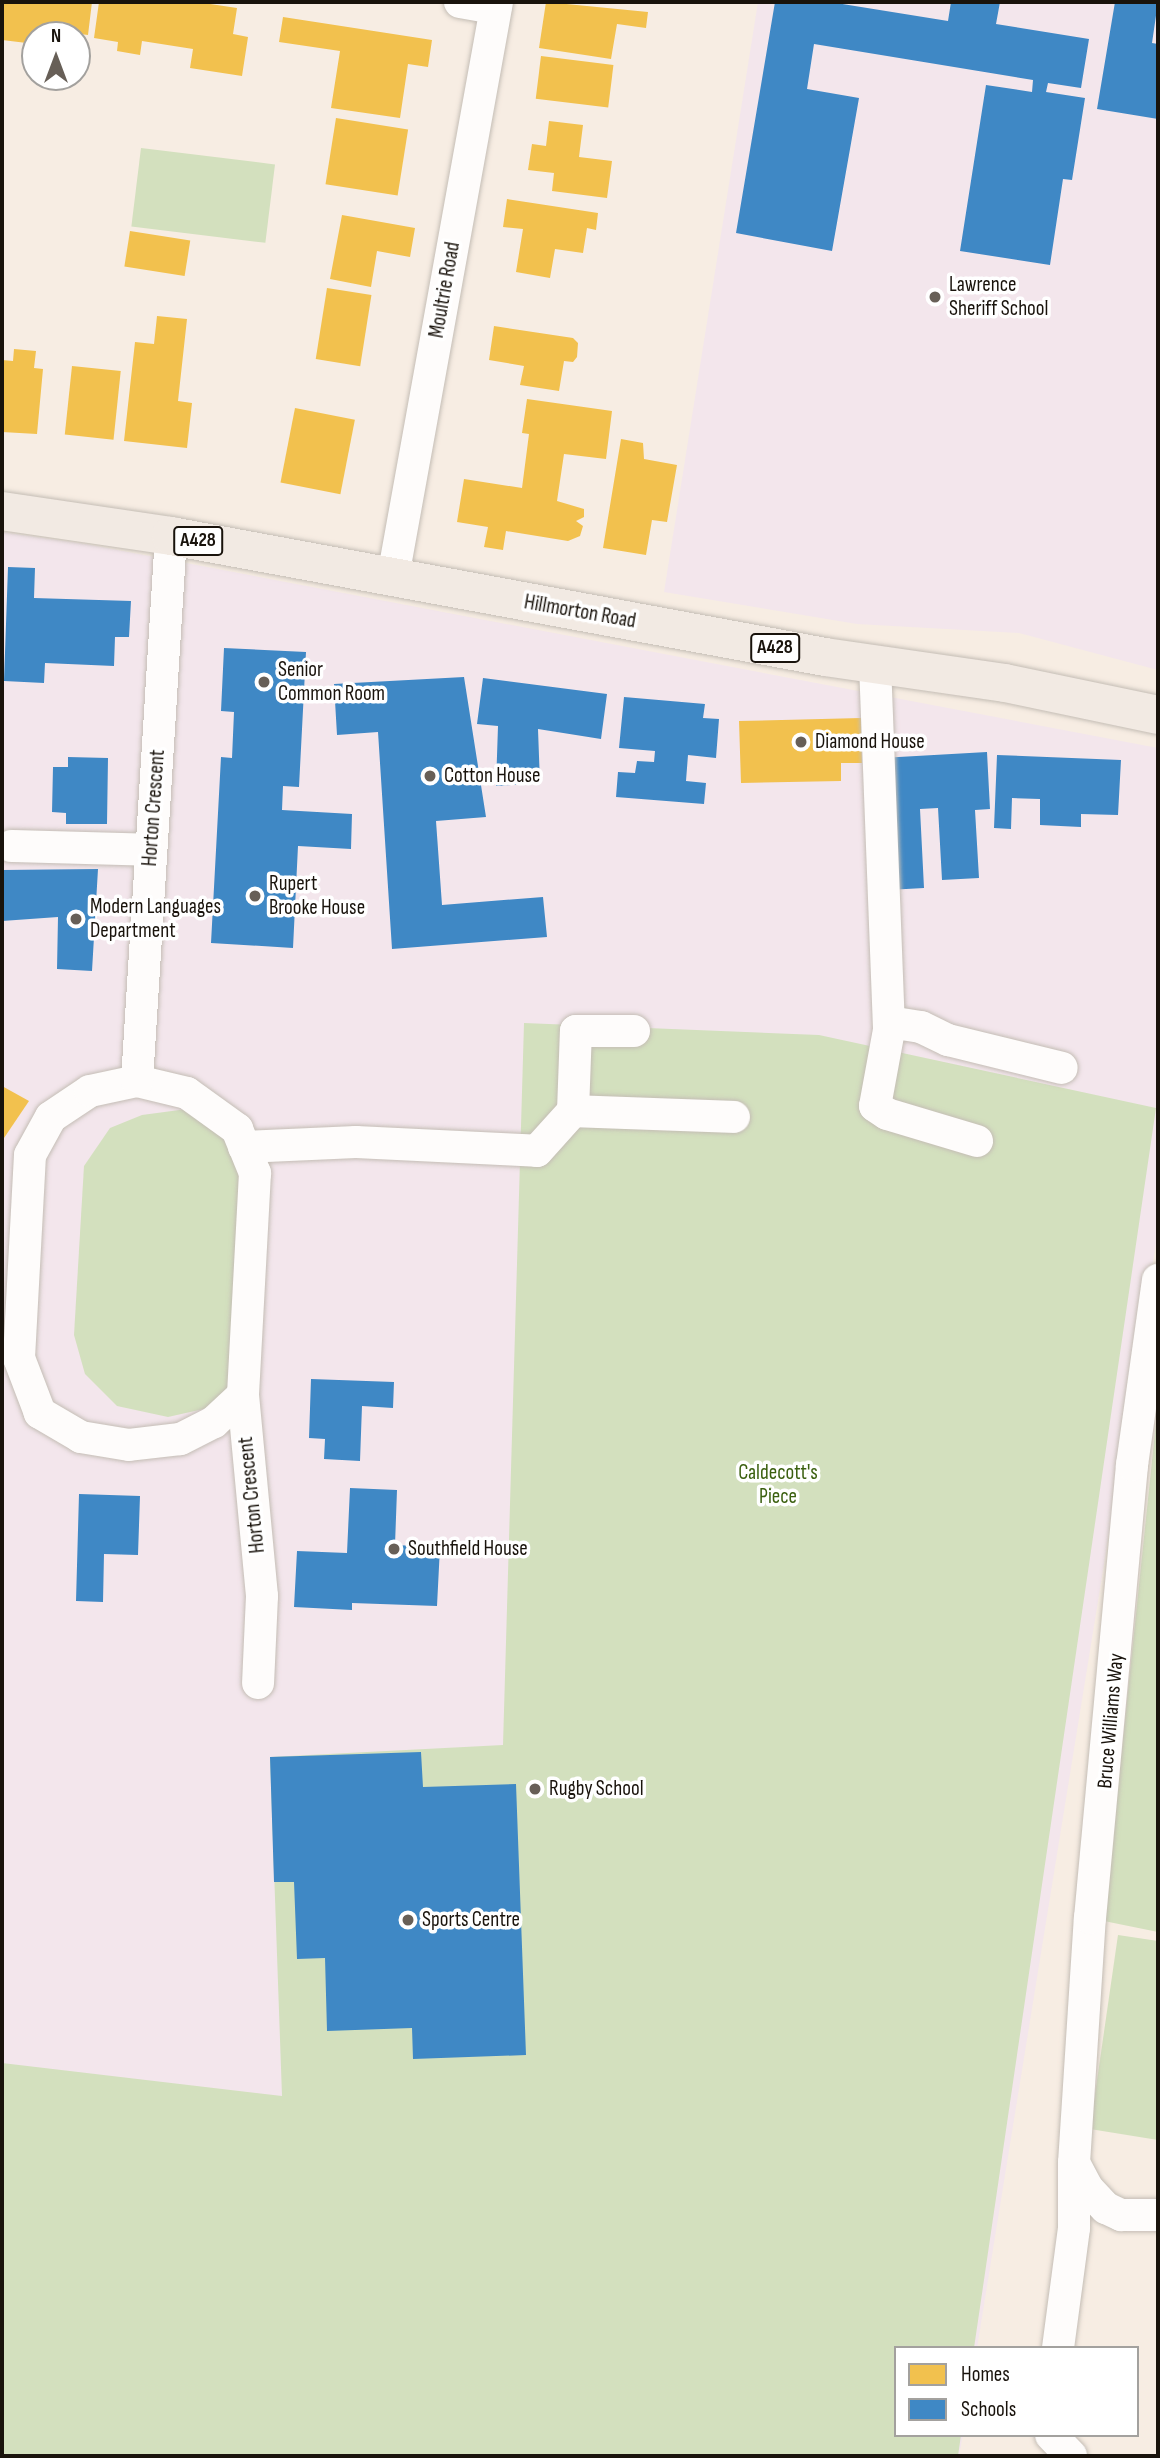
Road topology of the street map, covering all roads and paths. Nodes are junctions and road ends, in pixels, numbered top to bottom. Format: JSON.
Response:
{"nodes":[{"id":1,"x":460,"y":2,"type":"edge"},
{"id":2,"x":496,"y":5,"type":"edge"},
{"id":3,"x":2,"y":510,"type":"edge"},
{"id":4,"x":170,"y":536,"type":"junction"},
{"id":5,"x":393,"y":578,"type":"junction"},
{"id":6,"x":875,"y":664,"type":"junction"},
{"id":7,"x":1158,"y":715,"type":"edge"},
{"id":8,"x":11,"y":846,"type":"dead end"},
{"id":9,"x":151,"y":850,"type":"junction"},
{"id":10,"x":889,"y":1023,"type":"junction"},
{"id":11,"x":634,"y":1031,"type":"dead end"},
{"id":12,"x":1062,"y":1068,"type":"dead end"},
{"id":13,"x":137,"y":1081,"type":"junction"},
{"id":14,"x":573,"y":1111,"type":"junction"},
{"id":15,"x":734,"y":1117,"type":"dead end"},
{"id":16,"x":977,"y":1141,"type":"dead end"},
{"id":17,"x":244,"y":1147,"type":"junction"},
{"id":18,"x":14,"y":1219,"type":"edge"},
{"id":19,"x":1158,"y":1280,"type":"edge"},
{"id":20,"x":243,"y":1395,"type":"junction"},
{"id":21,"x":258,"y":1683,"type":"dead end"},
{"id":22,"x":1074,"y":2164,"type":"junction"},
{"id":23,"x":1158,"y":2215,"type":"edge"},
{"id":24,"x":1058,"y":2346,"type":"edge"},
{"id":25,"x":1053,"y":2437,"type":"edge"},
{"id":26,"x":1071,"y":2456,"type":"edge"}],
"edges":[{"from":1,"to":2,"type":"street"},
{"from":2,"to":5,"type":"street","name":"Moultrie Road"},
{"from":3,"to":4,"type":"highway","name":"Hillmorton Road","number":"A428"},
{"from":4,"to":5,"type":"highway","name":"Hillmorton Road","number":"A428"},
{"from":4,"to":9,"type":"street","name":"Horton Crescent"},
{"from":5,"to":6,"type":"highway","name":"Hillmorton Road","number":"A428"},
{"from":6,"to":7,"type":"highway","name":"Hillmorton Road","number":"A428"},
{"from":6,"to":10,"type":"street"},
{"from":8,"to":9,"type":"street"},
{"from":9,"to":13,"type":"street","name":"Horton Crescent"},
{"from":10,"to":12,"type":"street"},
{"from":10,"to":16,"type":"street"},
{"from":11,"to":14,"type":"street"},
{"from":13,"to":17,"type":"street","name":"Horton Crescent"},
{"from":13,"to":18,"type":"street","name":"Horton Crescent"},
{"from":14,"to":15,"type":"street"},
{"from":14,"to":17,"type":"street"},
{"from":17,"to":20,"type":"street","name":"Horton Crescent"},
{"from":18,"to":20,"type":"street","name":"Horton Crescent"},
{"from":19,"to":22,"type":"street","name":"Bruce Williams Way"},
{"from":20,"to":21,"type":"street","name":"Horton Crescent"},
{"from":22,"to":23,"type":"street"},
{"from":22,"to":24,"type":"street","name":"Bruce Williams Way"},
{"from":25,"to":26,"type":"street"}]}
